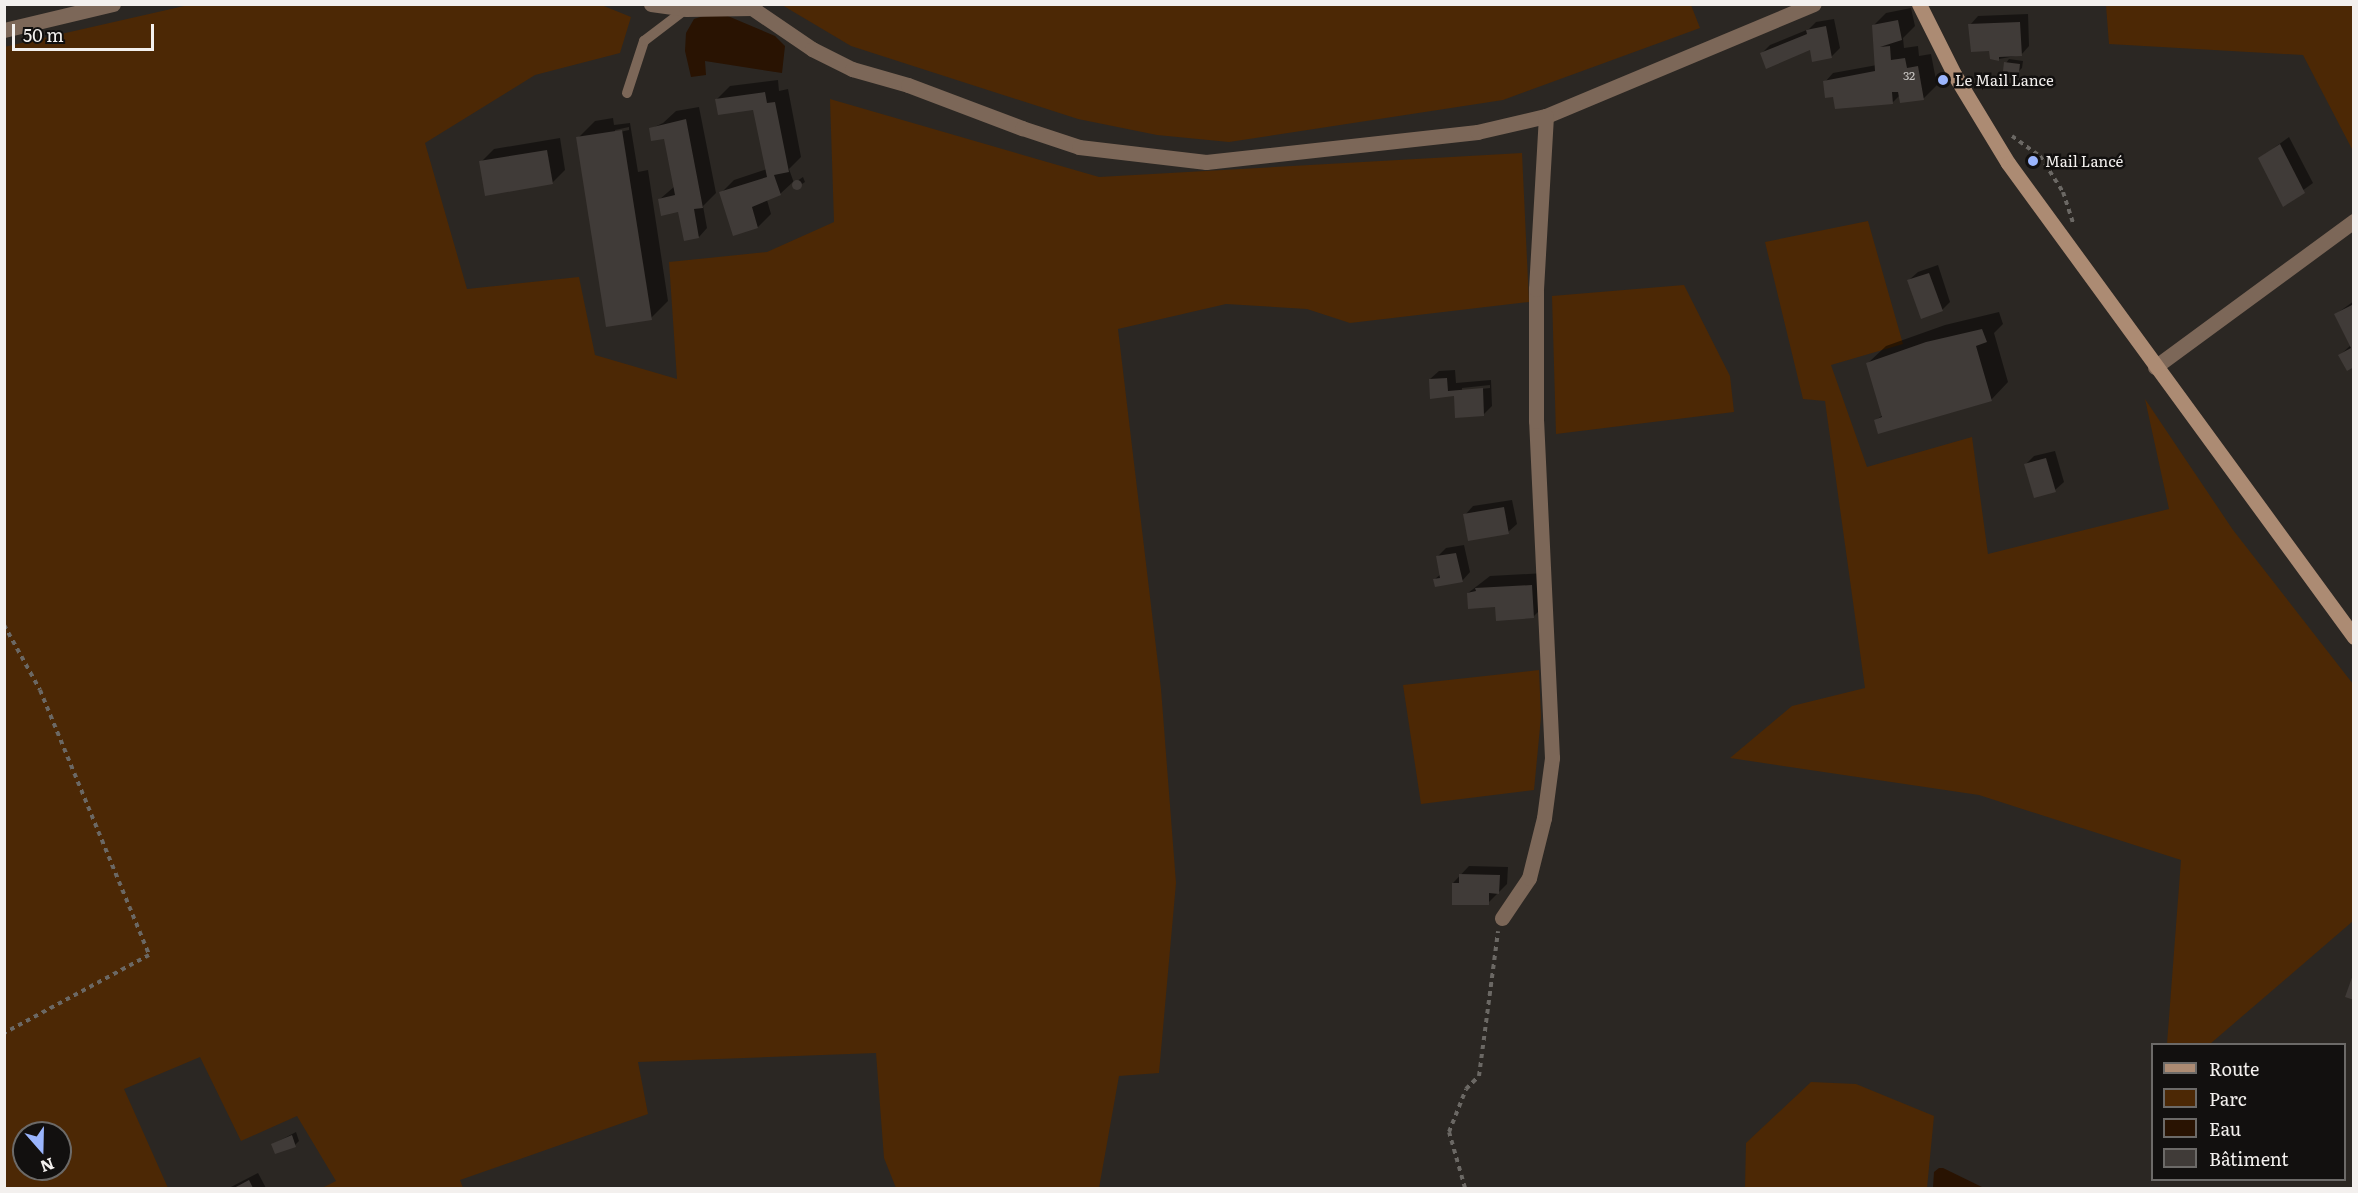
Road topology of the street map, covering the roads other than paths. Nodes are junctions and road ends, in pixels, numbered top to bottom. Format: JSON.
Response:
{"nodes":[{"id":1,"x":113,"y":4,"type":"edge"},
{"id":2,"x":651,"y":4,"type":"edge"},
{"id":3,"x":1814,"y":4,"type":"edge"},
{"id":4,"x":1919,"y":4,"type":"edge"},
{"id":5,"x":686,"y":9,"type":"junction"},
{"id":6,"x":4,"y":30,"type":"edge"},
{"id":7,"x":627,"y":93,"type":"dead end"},
{"id":8,"x":1546,"y":116,"type":"junction"},
{"id":9,"x":2354,"y":222,"type":"edge"},
{"id":10,"x":2155,"y":368,"type":"junction"},
{"id":11,"x":2354,"y":637,"type":"edge"},
{"id":12,"x":1502,"y":918,"type":"road end"}],
"edges":[{"from":1,"to":6,"type":"street"},
{"from":2,"to":5,"type":"street"},
{"from":3,"to":8,"type":"street"},
{"from":4,"to":10,"type":"main road"},
{"from":5,"to":7,"type":"lane"},
{"from":5,"to":8,"type":"street"},
{"from":8,"to":12,"type":"street"},
{"from":9,"to":10,"type":"street"},
{"from":10,"to":11,"type":"main road"}]}
